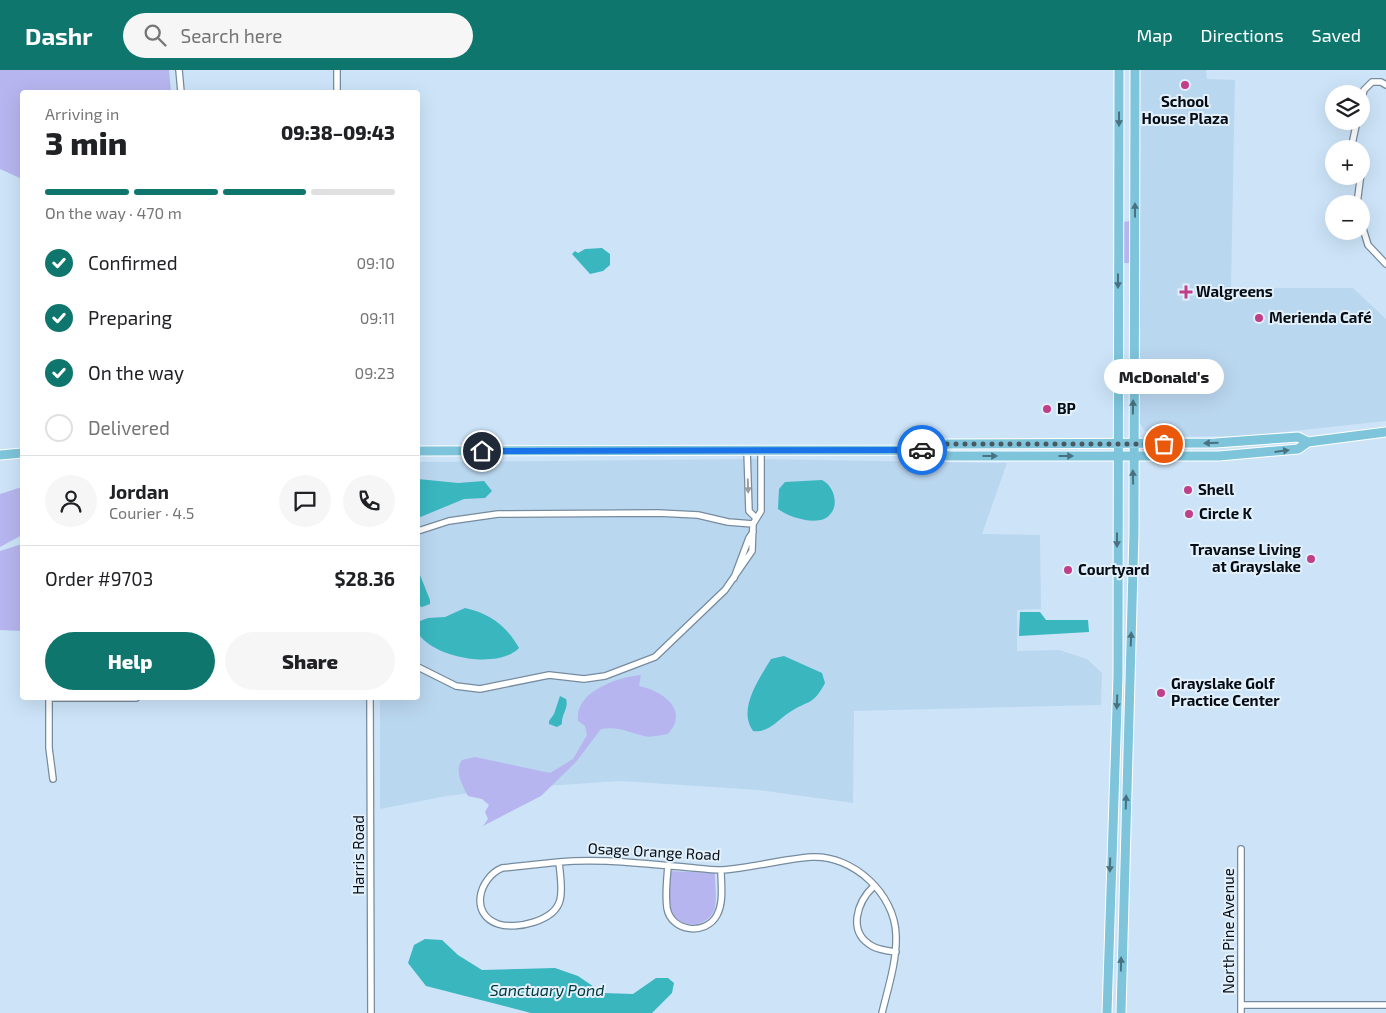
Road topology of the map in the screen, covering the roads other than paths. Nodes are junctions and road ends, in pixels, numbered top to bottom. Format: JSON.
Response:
{"nodes":[{"id":1,"x":179,"y":70,"type":"edge"},
{"id":2,"x":337,"y":70,"type":"edge"},
{"id":3,"x":1119,"y":70,"type":"edge"},
{"id":4,"x":1135,"y":70,"type":"edge"},
{"id":5,"x":1369,"y":85,"type":"edge"},
{"id":6,"x":1386,"y":85,"type":"edge"},
{"id":7,"x":181,"y":90,"type":"edge"},
{"id":8,"x":337,"y":90,"type":"edge"},
{"id":9,"x":1366,"y":240,"type":"edge"},
{"id":10,"x":1386,"y":264,"type":"edge"},
{"id":11,"x":1386,"y":432,"type":"edge"},
{"id":12,"x":1308,"y":442,"type":"junction"},
{"id":13,"x":1117,"y":444,"type":"junction"},
{"id":14,"x":1133,"y":444,"type":"junction"},
{"id":15,"x":748,"y":450,"type":"junction"},
{"id":16,"x":761,"y":450,"type":"junction"},
{"id":17,"x":939,"y":450,"type":"junction"},
{"id":18,"x":420,"y":451,"type":"edge"},
{"id":19,"x":20,"y":453,"type":"edge"},
{"id":20,"x":0,"y":455,"type":"edge"},
{"id":21,"x":1118,"y":456,"type":"junction"},
{"id":22,"x":1133,"y":456,"type":"junction"},
{"id":23,"x":755,"y":521,"type":"junction"},
{"id":24,"x":420,"y":530,"type":"edge"},
{"id":25,"x":420,"y":668,"type":"edge"},
{"id":26,"x":49,"y":700,"type":"edge"},
{"id":27,"x":370,"y":700,"type":"edge"},
{"id":28,"x":53,"y":779,"type":"dead end"},
{"id":29,"x":1241,"y":848,"type":"dead end"},
{"id":30,"x":559,"y":862,"type":"junction"},
{"id":31,"x":668,"y":866,"type":"junction"},
{"id":32,"x":721,"y":870,"type":"junction"},
{"id":33,"x":874,"y":886,"type":"junction"},
{"id":34,"x":896,"y":952,"type":"junction"},
{"id":35,"x":1241,"y":1005,"type":"junction"},
{"id":36,"x":1386,"y":1005,"type":"edge"},
{"id":37,"x":371,"y":1013,"type":"edge"},
{"id":38,"x":882,"y":1013,"type":"edge"},
{"id":39,"x":1107,"y":1013,"type":"edge"},
{"id":40,"x":1121,"y":1013,"type":"edge"},
{"id":41,"x":1241,"y":1013,"type":"edge"}],
"edges":[{"from":1,"to":7,"type":"street"},
{"from":2,"to":8,"type":"street"},
{"from":3,"to":13,"type":"main road","one_way":true},
{"from":14,"to":4,"type":"main road","one_way":true},
{"from":5,"to":6,"type":"street"},
{"from":9,"to":10,"type":"street"},
{"from":11,"to":12,"type":"main road"},
{"from":12,"to":14,"type":"main road","one_way":true},
{"from":22,"to":12,"type":"main road","one_way":true},
{"from":13,"to":14,"type":"main road"},
{"from":13,"to":17,"type":"main road"},
{"from":13,"to":21,"type":"main road"},
{"from":14,"to":22,"type":"main road"},
{"from":15,"to":16,"type":"main road"},
{"from":15,"to":18,"type":"main road"},
{"from":15,"to":23,"type":"street","one_way":true},
{"from":16,"to":17,"type":"main road"},
{"from":16,"to":23,"type":"street"},
{"from":17,"to":21,"type":"main road","one_way":true},
{"from":19,"to":20,"type":"main road"},
{"from":21,"to":22,"type":"main road"},
{"from":21,"to":39,"type":"main road","one_way":true},
{"from":40,"to":22,"type":"main road","one_way":true},
{"from":23,"to":24,"type":"street"},
{"from":23,"to":25,"type":"street"},
{"from":26,"to":28,"type":"street"},
{"from":27,"to":37,"type":"street","name":"Harris Road"},
{"from":29,"to":35,"type":"street","name":"North Pine Avenue"},
{"from":30,"to":30,"type":"street","name":"Osage Orange Road"},
{"from":30,"to":31,"type":"street","name":"Osage Orange Road"},
{"from":31,"to":32,"type":"street","name":"Osage Orange Road"},
{"from":31,"to":32,"type":"street"},
{"from":32,"to":33,"type":"street","name":"Osage Orange Road"},
{"from":33,"to":34,"type":"street","name":"Osage Orange Road"},
{"from":33,"to":34,"type":"street"},
{"from":34,"to":38,"type":"street","name":"Osage Orange Road"},
{"from":35,"to":36,"type":"street"},
{"from":35,"to":41,"type":"street","name":"North Pine Avenue"}]}
